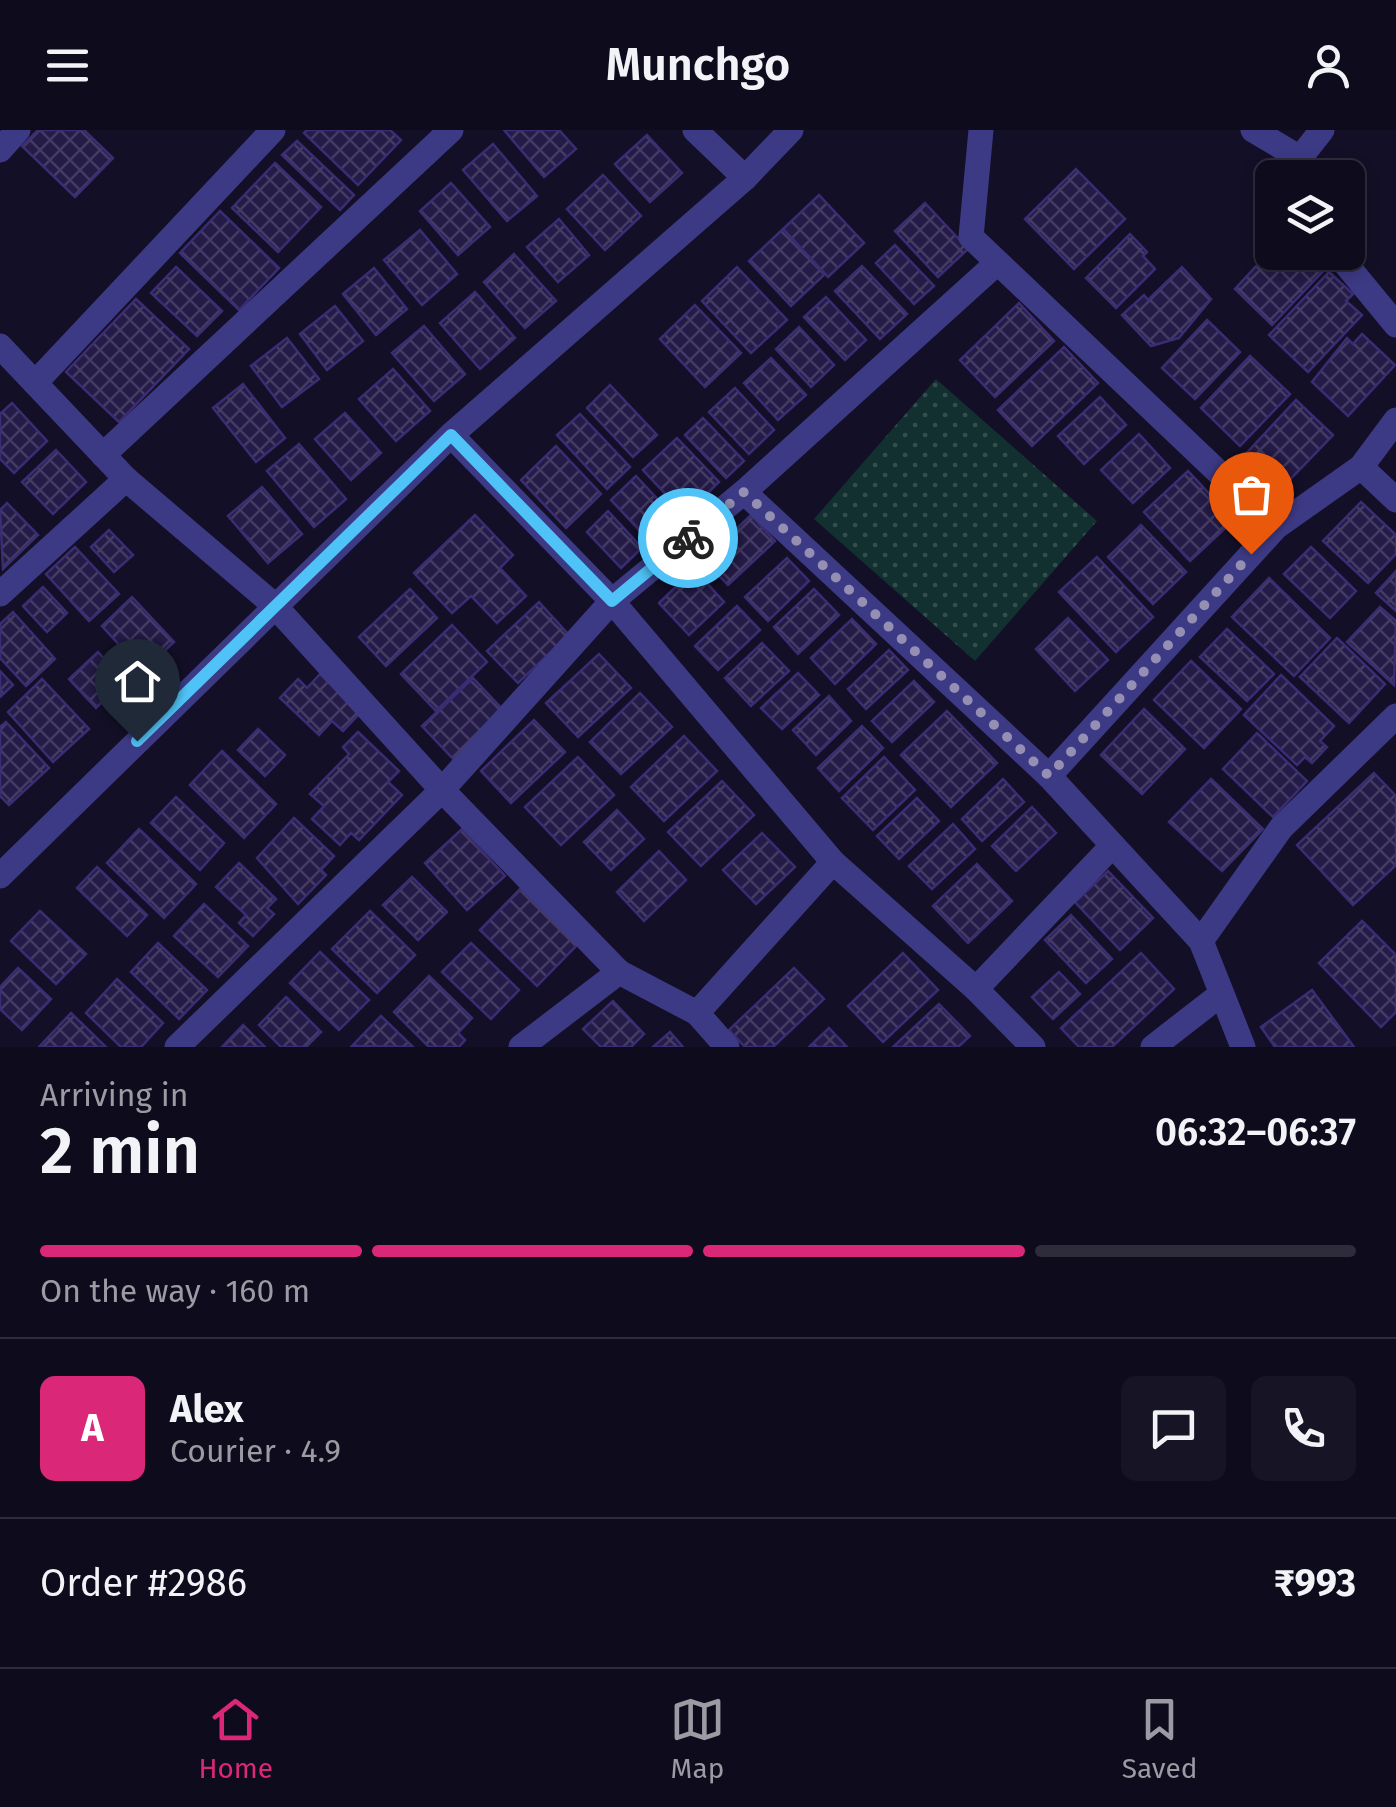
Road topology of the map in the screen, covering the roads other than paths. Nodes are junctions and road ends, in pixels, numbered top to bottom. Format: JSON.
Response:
{"nodes":[{"id":1,"x":18,"y":130,"type":"edge"},
{"id":2,"x":274,"y":130,"type":"edge"},
{"id":3,"x":451,"y":130,"type":"edge"},
{"id":4,"x":695,"y":130,"type":"edge"},
{"id":5,"x":791,"y":130,"type":"edge"},
{"id":6,"x":981,"y":130,"type":"edge"},
{"id":7,"x":1253,"y":130,"type":"edge"},
{"id":8,"x":1322,"y":130,"type":"edge"},
{"id":9,"x":0,"y":150,"type":"edge"},
{"id":10,"x":1290,"y":160,"type":"edge"},
{"id":11,"x":1305,"y":160,"type":"edge"},
{"id":12,"x":745,"y":178,"type":"junction"},
{"id":13,"x":998,"y":263,"type":"junction"},
{"id":14,"x":1351,"y":270,"type":"edge"},
{"id":15,"x":1396,"y":326,"type":"edge"},
{"id":16,"x":0,"y":346,"type":"edge"},
{"id":17,"x":35,"y":384,"type":"junction"},
{"id":18,"x":1396,"y":420,"type":"edge"},
{"id":19,"x":451,"y":435,"type":"junction"},
{"id":20,"x":104,"y":455,"type":"junction"},
{"id":21,"x":1360,"y":466,"type":"junction"},
{"id":22,"x":126,"y":480,"type":"junction"},
{"id":23,"x":744,"y":492,"type":"junction"},
{"id":24,"x":1396,"y":500,"type":"edge"},
{"id":25,"x":1276,"y":526,"type":"junction"},
{"id":26,"x":0,"y":594,"type":"edge"},
{"id":27,"x":612,"y":601,"type":"junction"},
{"id":28,"x":274,"y":606,"type":"junction"},
{"id":29,"x":1396,"y":716,"type":"edge"},
{"id":30,"x":1049,"y":776,"type":"junction"},
{"id":31,"x":442,"y":790,"type":"junction"},
{"id":32,"x":1112,"y":846,"type":"junction"},
{"id":33,"x":833,"y":862,"type":"junction"},
{"id":34,"x":0,"y":876,"type":"edge"},
{"id":35,"x":1200,"y":940,"type":"junction"},
{"id":36,"x":619,"y":972,"type":"junction"},
{"id":37,"x":976,"y":989,"type":"junction"},
{"id":38,"x":1220,"y":995,"type":"junction"},
{"id":39,"x":697,"y":1013,"type":"junction"},
{"id":40,"x":177,"y":1047,"type":"edge"},
{"id":41,"x":521,"y":1047,"type":"edge"},
{"id":42,"x":728,"y":1047,"type":"edge"},
{"id":43,"x":1033,"y":1047,"type":"edge"},
{"id":44,"x":1153,"y":1047,"type":"edge"},
{"id":45,"x":1243,"y":1047,"type":"edge"}],
"edges":[{"from":1,"to":9,"type":"street"},
{"from":2,"to":17,"type":"street"},
{"from":3,"to":20,"type":"street"},
{"from":4,"to":12,"type":"street"},
{"from":5,"to":12,"type":"street"},
{"from":6,"to":13,"type":"street"},
{"from":7,"to":10,"type":"street"},
{"from":8,"to":11,"type":"street"},
{"from":12,"to":19,"type":"street"},
{"from":13,"to":23,"type":"street"},
{"from":13,"to":25,"type":"street"},
{"from":14,"to":15,"type":"street"},
{"from":16,"to":17,"type":"street"},
{"from":17,"to":20,"type":"street"},
{"from":18,"to":21,"type":"street"},
{"from":19,"to":27,"type":"street"},
{"from":19,"to":28,"type":"street"},
{"from":20,"to":22,"type":"street"},
{"from":21,"to":24,"type":"street"},
{"from":21,"to":25,"type":"street"},
{"from":22,"to":26,"type":"street"},
{"from":22,"to":28,"type":"street"},
{"from":23,"to":27,"type":"street"},
{"from":23,"to":30,"type":"street"},
{"from":25,"to":30,"type":"street"},
{"from":27,"to":31,"type":"street"},
{"from":27,"to":33,"type":"street"},
{"from":28,"to":31,"type":"street"},
{"from":28,"to":34,"type":"street"},
{"from":29,"to":35,"type":"street"},
{"from":30,"to":32,"type":"street"},
{"from":31,"to":36,"type":"street"},
{"from":31,"to":40,"type":"street"},
{"from":32,"to":35,"type":"street"},
{"from":32,"to":37,"type":"street"},
{"from":33,"to":37,"type":"street"},
{"from":33,"to":39,"type":"street"},
{"from":35,"to":38,"type":"street"},
{"from":36,"to":39,"type":"street"},
{"from":36,"to":41,"type":"street"},
{"from":37,"to":43,"type":"street"},
{"from":38,"to":44,"type":"street"},
{"from":38,"to":45,"type":"street"},
{"from":39,"to":42,"type":"street"}]}
